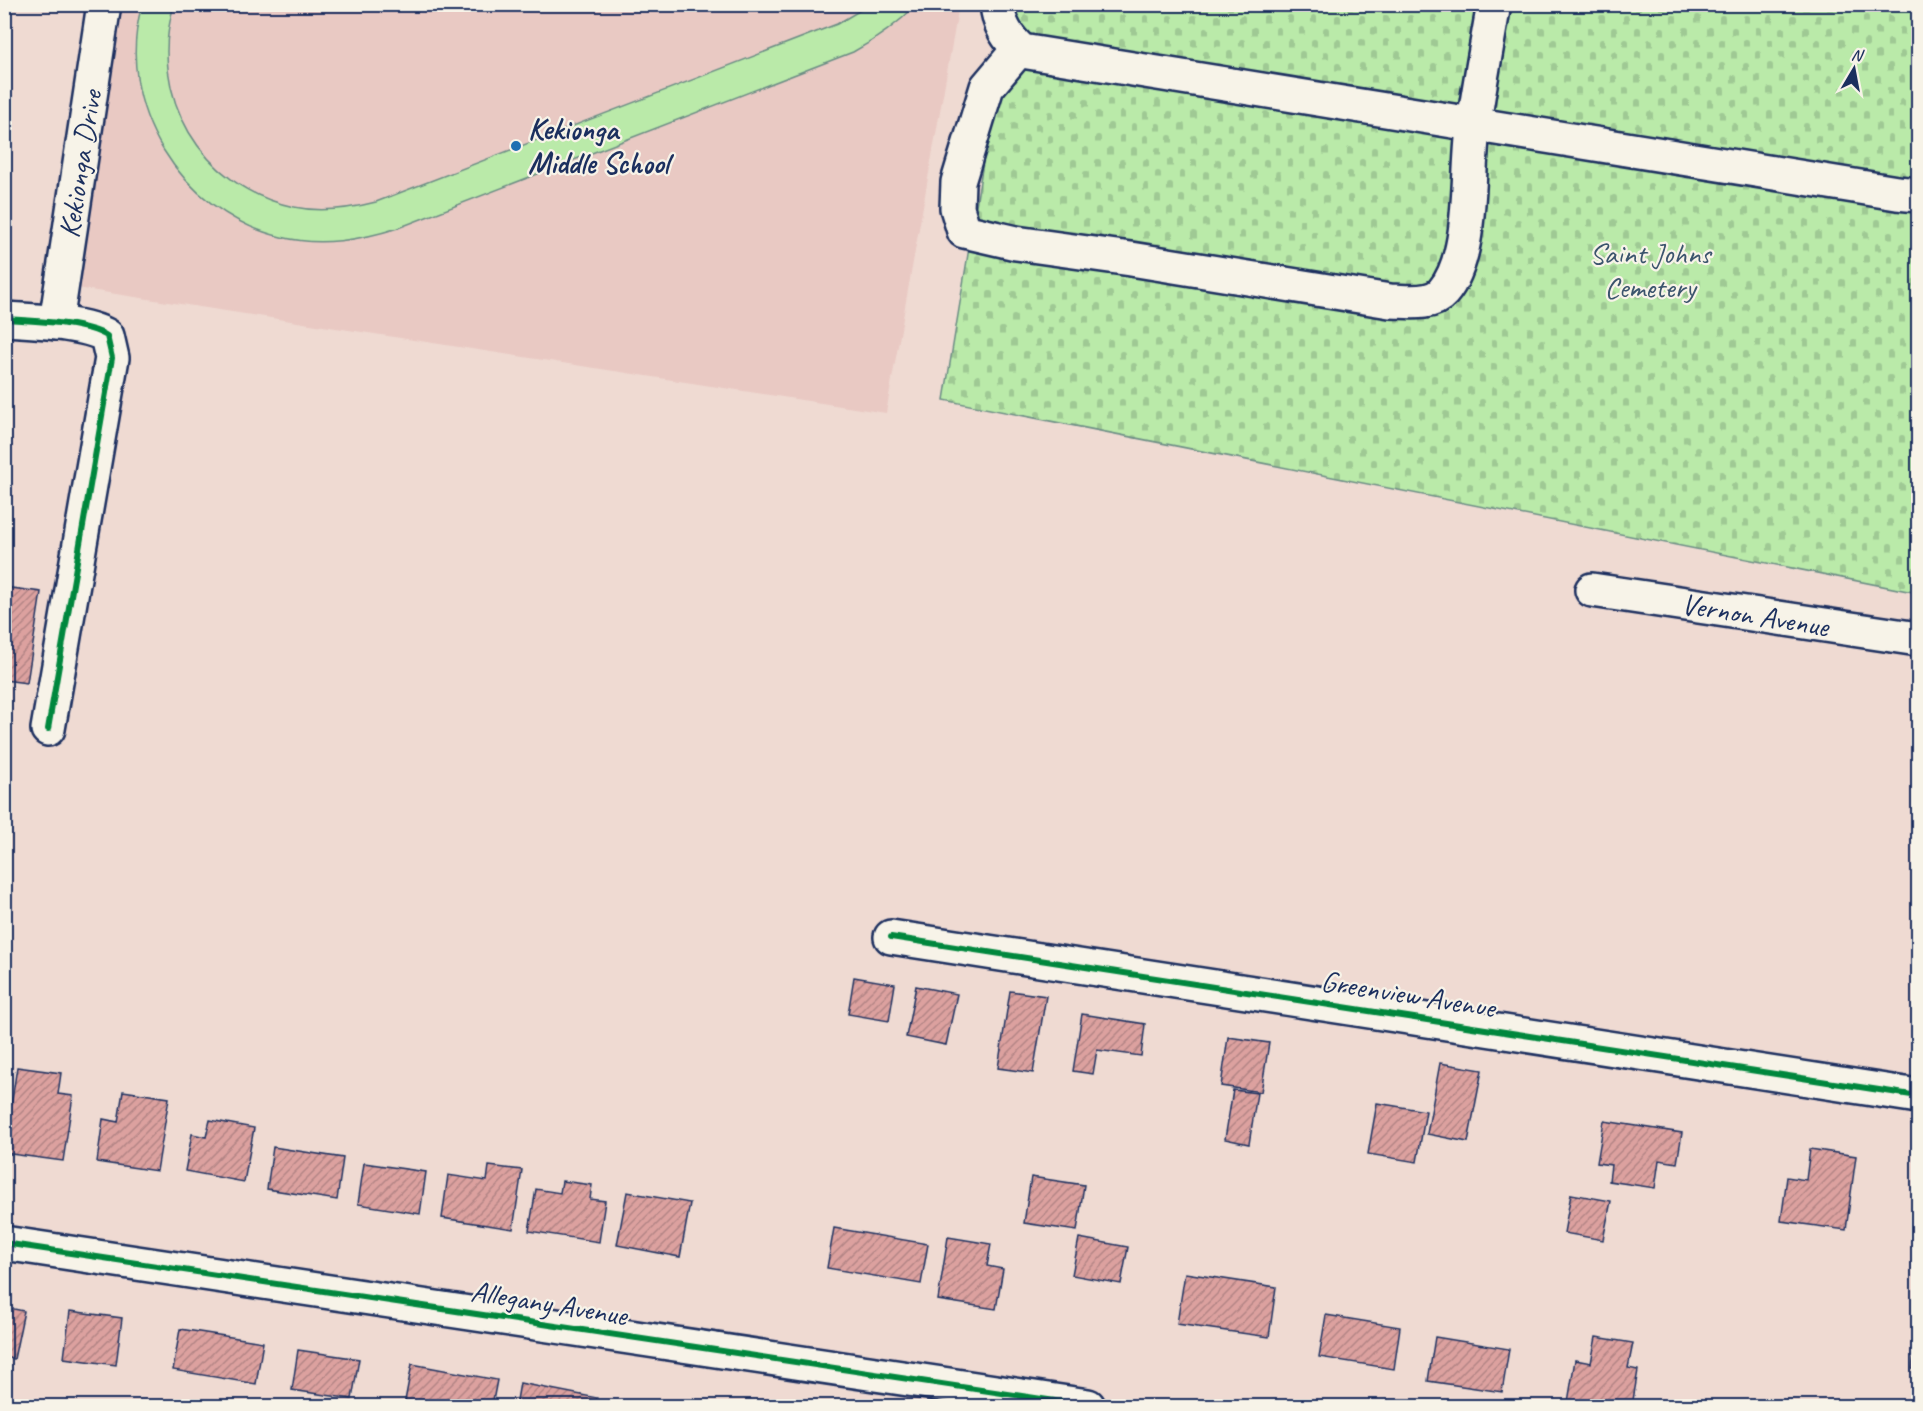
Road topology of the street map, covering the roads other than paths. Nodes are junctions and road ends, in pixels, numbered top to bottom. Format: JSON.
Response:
{"nodes":[{"id":1,"x":104,"y":4,"type":"edge"},
{"id":2,"x":997,"y":4,"type":"edge"},
{"id":3,"x":1494,"y":4,"type":"edge"},
{"id":4,"x":1022,"y":51,"type":"junction"},
{"id":5,"x":1473,"y":125,"type":"junction"},
{"id":6,"x":1918,"y":195,"type":"edge"},
{"id":7,"x":4,"y":319,"type":"edge"},
{"id":8,"x":56,"y":323,"type":"junction"},
{"id":9,"x":1592,"y":590,"type":"dead end"},
{"id":10,"x":1918,"y":639,"type":"edge"},
{"id":11,"x":48,"y":729,"type":"dead end"},
{"id":12,"x":891,"y":937,"type":"dead end"},
{"id":13,"x":1918,"y":1095,"type":"edge"},
{"id":14,"x":4,"y":1244,"type":"edge"},
{"id":15,"x":1088,"y":1407,"type":"edge"}],
"edges":[{"from":1,"to":8,"type":"street","name":"Kekionga Drive"},
{"from":2,"to":4,"type":"street"},
{"from":3,"to":5,"type":"street"},
{"from":4,"to":5,"type":"street"},
{"from":4,"to":5,"type":"street"},
{"from":5,"to":6,"type":"street"},
{"from":7,"to":8,"type":"street"},
{"from":8,"to":11,"type":"street"},
{"from":9,"to":10,"type":"street","name":"Vernon Avenue"},
{"from":12,"to":13,"type":"street","name":"Greenview Avenue"},
{"from":14,"to":15,"type":"street","name":"Allegany Avenue"}]}
